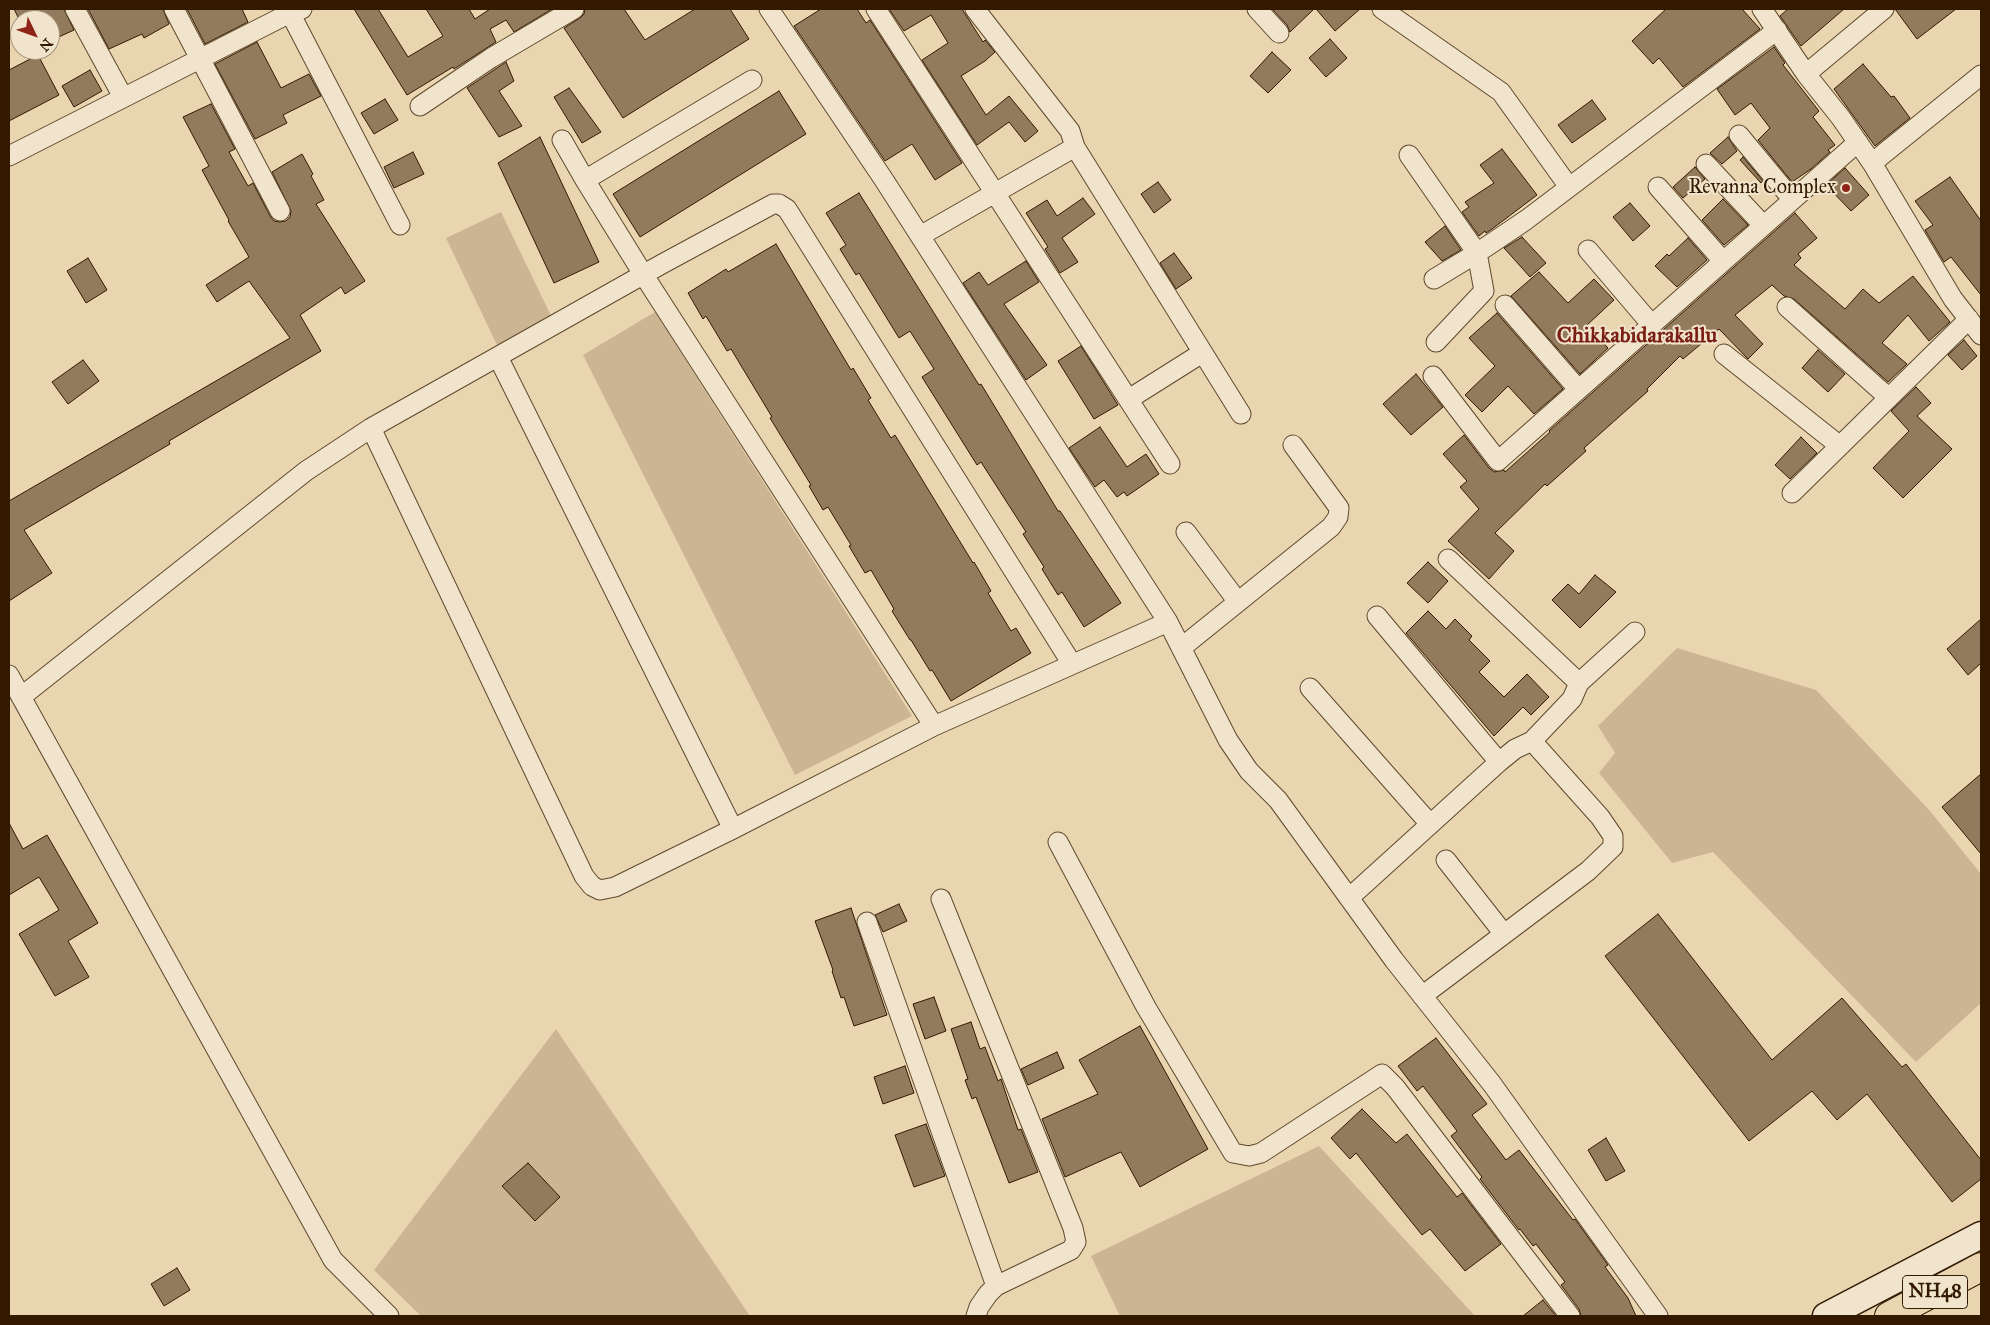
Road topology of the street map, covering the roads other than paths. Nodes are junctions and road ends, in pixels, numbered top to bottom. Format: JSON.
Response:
{"nodes":[{"id":1,"x":75,"y":9,"type":"edge"},
{"id":2,"x":174,"y":9,"type":"edge"},
{"id":3,"x":574,"y":9,"type":"edge"},
{"id":4,"x":769,"y":9,"type":"edge"},
{"id":5,"x":876,"y":9,"type":"edge"},
{"id":6,"x":976,"y":9,"type":"edge"},
{"id":7,"x":1256,"y":9,"type":"edge"},
{"id":8,"x":1382,"y":9,"type":"edge"},
{"id":9,"x":1762,"y":9,"type":"edge"},
{"id":10,"x":1884,"y":9,"type":"edge"},
{"id":11,"x":293,"y":10,"type":"edge"},
{"id":12,"x":1776,"y":30,"type":"junction"},
{"id":13,"x":1279,"y":32,"type":"dead end"},
{"id":14,"x":200,"y":59,"type":"junction"},
{"id":15,"x":1806,"y":74,"type":"junction"},
{"id":16,"x":1981,"y":75,"type":"edge"},
{"id":17,"x":752,"y":80,"type":"dead end"},
{"id":18,"x":122,"y":97,"type":"junction"},
{"id":19,"x":420,"y":106,"type":"dead end"},
{"id":20,"x":1739,"y":135,"type":"dead end"},
{"id":21,"x":562,"y":140,"type":"dead end"},
{"id":22,"x":1858,"y":142,"type":"junction"},
{"id":23,"x":1075,"y":147,"type":"junction"},
{"id":24,"x":1410,"y":155,"type":"dead end"},
{"id":25,"x":9,"y":156,"type":"edge"},
{"id":26,"x":1872,"y":163,"type":"junction"},
{"id":27,"x":1706,"y":164,"type":"dead end"},
{"id":28,"x":585,"y":180,"type":"junction"},
{"id":29,"x":1658,"y":187,"type":"dead end"},
{"id":30,"x":1569,"y":188,"type":"junction"},
{"id":31,"x":996,"y":193,"type":"junction"},
{"id":32,"x":1792,"y":200,"type":"junction"},
{"id":33,"x":280,"y":211,"type":"dead end"},
{"id":34,"x":400,"y":225,"type":"dead end"},
{"id":35,"x":1763,"y":225,"type":"junction"},
{"id":36,"x":920,"y":236,"type":"junction"},
{"id":37,"x":1588,"y":250,"type":"dead end"},
{"id":38,"x":1477,"y":253,"type":"junction"},
{"id":39,"x":1723,"y":261,"type":"junction"},
{"id":40,"x":643,"y":274,"type":"junction"},
{"id":41,"x":1434,"y":279,"type":"dead end"},
{"id":42,"x":1505,"y":305,"type":"dead end"},
{"id":43,"x":1787,"y":307,"type":"dead end"},
{"id":44,"x":1969,"y":320,"type":"junction"},
{"id":45,"x":1651,"y":324,"type":"junction"},
{"id":46,"x":1981,"y":335,"type":"edge"},
{"id":47,"x":1436,"y":342,"type":"dead end"},
{"id":48,"x":1202,"y":353,"type":"junction"},
{"id":49,"x":1724,"y":354,"type":"dead end"},
{"id":50,"x":498,"y":357,"type":"junction"},
{"id":51,"x":1433,"y":376,"type":"dead end"},
{"id":52,"x":1578,"y":389,"type":"junction"},
{"id":53,"x":1889,"y":398,"type":"junction"},
{"id":54,"x":1129,"y":399,"type":"junction"},
{"id":55,"x":1241,"y":414,"type":"dead end"},
{"id":56,"x":371,"y":428,"type":"junction"},
{"id":57,"x":1293,"y":445,"type":"dead end"},
{"id":58,"x":1840,"y":446,"type":"junction"},
{"id":59,"x":1170,"y":464,"type":"dead end"},
{"id":60,"x":1792,"y":493,"type":"dead end"},
{"id":61,"x":1186,"y":532,"type":"dead end"},
{"id":62,"x":1448,"y":558,"type":"dead end"},
{"id":63,"x":1238,"y":602,"type":"junction"},
{"id":64,"x":1377,"y":616,"type":"dead end"},
{"id":65,"x":1168,"y":622,"type":"junction"},
{"id":66,"x":1634,"y":632,"type":"dead end"},
{"id":67,"x":1181,"y":648,"type":"junction"},
{"id":68,"x":1072,"y":664,"type":"junction"},
{"id":69,"x":9,"y":675,"type":"edge"},
{"id":70,"x":1579,"y":683,"type":"junction"},
{"id":71,"x":1310,"y":688,"type":"dead end"},
{"id":72,"x":21,"y":697,"type":"junction"},
{"id":73,"x":934,"y":726,"type":"junction"},
{"id":74,"x":1532,"y":741,"type":"junction"},
{"id":75,"x":1499,"y":762,"type":"junction"},
{"id":76,"x":1430,"y":824,"type":"junction"},
{"id":77,"x":733,"y":830,"type":"junction"},
{"id":78,"x":1058,"y":842,"type":"dead end"},
{"id":79,"x":1446,"y":860,"type":"dead end"},
{"id":80,"x":1349,"y":898,"type":"junction"},
{"id":81,"x":941,"y":899,"type":"dead end"},
{"id":82,"x":867,"y":922,"type":"dead end"},
{"id":83,"x":1504,"y":934,"type":"junction"},
{"id":84,"x":1422,"y":996,"type":"junction"},
{"id":85,"x":1981,"y":1235,"type":"edge"},
{"id":86,"x":1981,"y":1267,"type":"edge"},
{"id":87,"x":996,"y":1286,"type":"junction"},
{"id":88,"x":389,"y":1316,"type":"edge"},
{"id":89,"x":976,"y":1316,"type":"edge"},
{"id":90,"x":1570,"y":1316,"type":"edge"},
{"id":91,"x":1658,"y":1316,"type":"edge"},
{"id":92,"x":1826,"y":1316,"type":"edge"},
{"id":93,"x":1889,"y":1316,"type":"edge"}],
"edges":[{"from":1,"to":18,"type":"street"},
{"from":2,"to":14,"type":"street"},
{"from":3,"to":19,"type":"street"},
{"from":4,"to":36,"type":"street"},
{"from":5,"to":31,"type":"street"},
{"from":6,"to":23,"type":"street"},
{"from":7,"to":13,"type":"street"},
{"from":8,"to":30,"type":"street"},
{"from":9,"to":12,"type":"street"},
{"from":10,"to":15,"type":"street"},
{"from":11,"to":14,"type":"street"},
{"from":11,"to":34,"type":"street"},
{"from":12,"to":15,"type":"street"},
{"from":12,"to":30,"type":"street"},
{"from":14,"to":18,"type":"street"},
{"from":14,"to":33,"type":"street"},
{"from":15,"to":22,"type":"street"},
{"from":16,"to":26,"type":"street"},
{"from":17,"to":28,"type":"street"},
{"from":18,"to":25,"type":"street"},
{"from":20,"to":32,"type":"street"},
{"from":21,"to":28,"type":"street"},
{"from":22,"to":26,"type":"street"},
{"from":22,"to":32,"type":"street"},
{"from":23,"to":31,"type":"street"},
{"from":23,"to":48,"type":"street"},
{"from":24,"to":38,"type":"street"},
{"from":26,"to":44,"type":"street"},
{"from":27,"to":35,"type":"street"},
{"from":28,"to":40,"type":"street"},
{"from":29,"to":39,"type":"street"},
{"from":30,"to":38,"type":"street"},
{"from":31,"to":36,"type":"street"},
{"from":31,"to":54,"type":"street"},
{"from":32,"to":35,"type":"street"},
{"from":35,"to":39,"type":"street"},
{"from":36,"to":65,"type":"street"},
{"from":37,"to":45,"type":"street"},
{"from":38,"to":41,"type":"street"},
{"from":38,"to":47,"type":"street"},
{"from":39,"to":45,"type":"street"},
{"from":40,"to":50,"type":"street"},
{"from":40,"to":68,"type":"street"},
{"from":40,"to":73,"type":"street"},
{"from":42,"to":52,"type":"street"},
{"from":43,"to":53,"type":"street"},
{"from":44,"to":46,"type":"street"},
{"from":44,"to":53,"type":"street"},
{"from":45,"to":52,"type":"street"},
{"from":48,"to":54,"type":"street"},
{"from":48,"to":55,"type":"street"},
{"from":49,"to":58,"type":"street"},
{"from":50,"to":56,"type":"street"},
{"from":50,"to":77,"type":"street"},
{"from":51,"to":52,"type":"street"},
{"from":53,"to":58,"type":"street"},
{"from":54,"to":59,"type":"street"},
{"from":56,"to":72,"type":"street"},
{"from":56,"to":77,"type":"street"},
{"from":57,"to":63,"type":"street"},
{"from":58,"to":60,"type":"street"},
{"from":61,"to":63,"type":"street"},
{"from":62,"to":70,"type":"street"},
{"from":63,"to":67,"type":"street"},
{"from":64,"to":75,"type":"street"},
{"from":65,"to":67,"type":"street"},
{"from":65,"to":68,"type":"street"},
{"from":66,"to":70,"type":"street"},
{"from":67,"to":80,"type":"street"},
{"from":68,"to":73,"type":"street"},
{"from":69,"to":72,"type":"street"},
{"from":70,"to":74,"type":"street"},
{"from":71,"to":76,"type":"street"},
{"from":72,"to":88,"type":"street"},
{"from":73,"to":77,"type":"street"},
{"from":74,"to":75,"type":"street"},
{"from":74,"to":83,"type":"street"},
{"from":75,"to":76,"type":"street"},
{"from":76,"to":80,"type":"street"},
{"from":78,"to":90,"type":"street"},
{"from":79,"to":83,"type":"street"},
{"from":80,"to":84,"type":"street"},
{"from":81,"to":87,"type":"street"},
{"from":82,"to":87,"type":"street"},
{"from":83,"to":84,"type":"street"},
{"from":84,"to":91,"type":"street"},
{"from":85,"to":92,"type":"street"},
{"from":86,"to":93,"type":"highway","number":"NH48"},
{"from":87,"to":89,"type":"street"}]}
